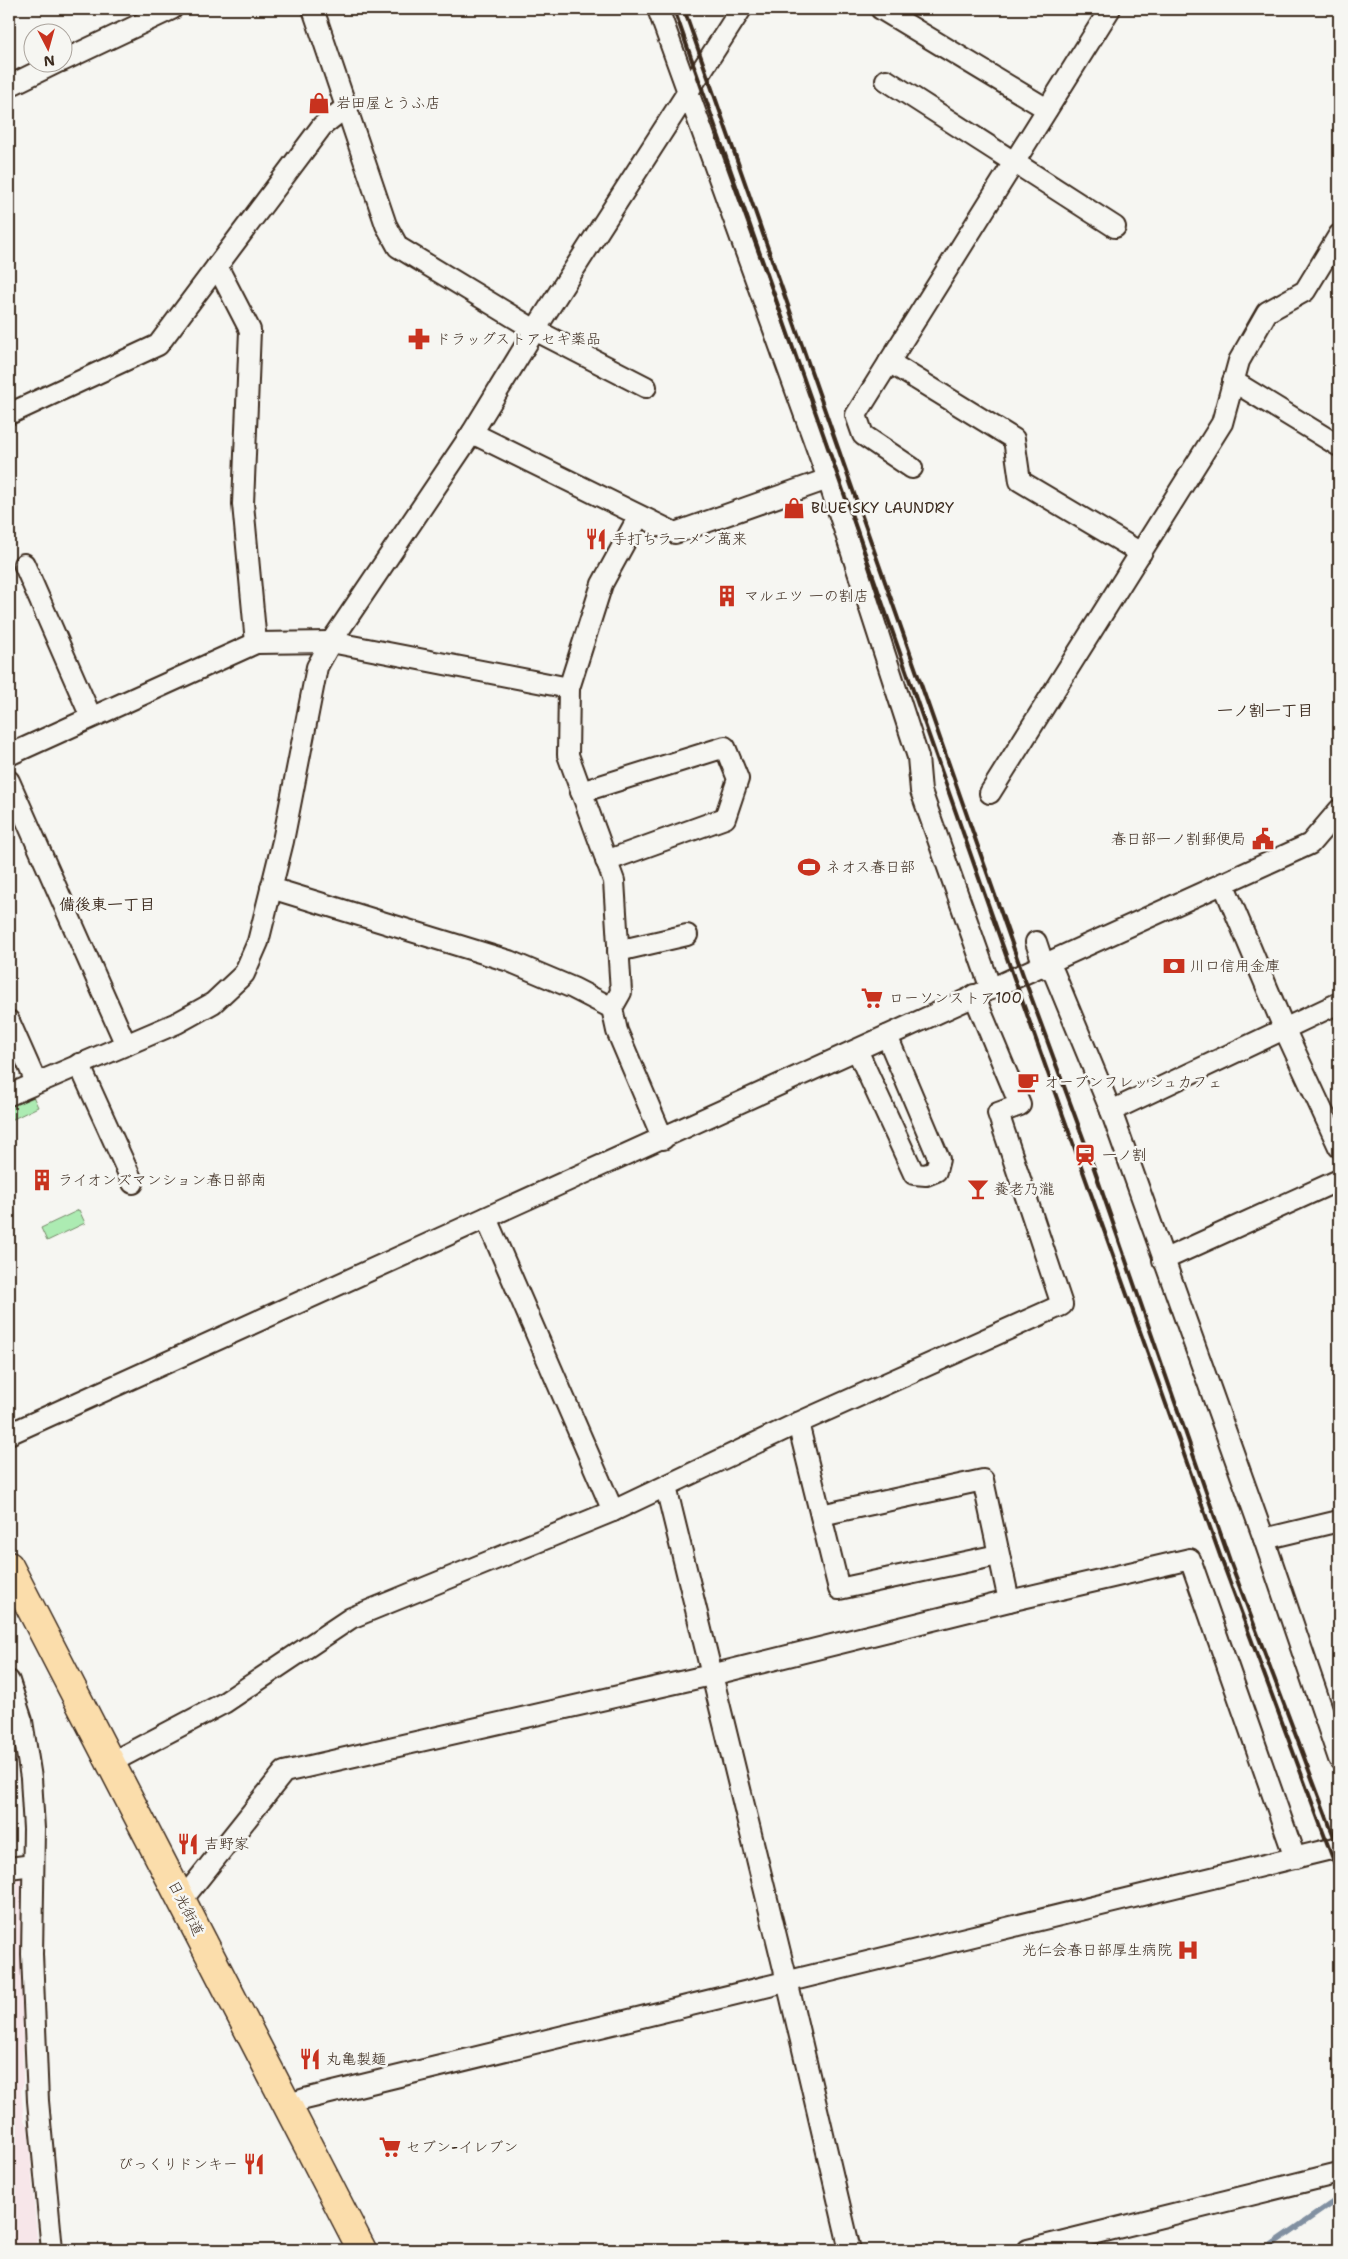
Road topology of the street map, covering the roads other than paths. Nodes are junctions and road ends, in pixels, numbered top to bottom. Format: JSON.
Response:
{"nodes":[{"id":1,"x":172,"y":9,"type":"edge"},
{"id":2,"x":314,"y":9,"type":"edge"},
{"id":3,"x":658,"y":9,"type":"edge"},
{"id":4,"x":740,"y":9,"type":"edge"},
{"id":5,"x":881,"y":9,"type":"edge"},
{"id":6,"x":1110,"y":9,"type":"edge"},
{"id":7,"x":72,"y":55,"type":"edge"},
{"id":8,"x":38,"y":72,"type":"edge"},
{"id":9,"x":886,"y":80,"type":"dead end"},
{"id":10,"x":9,"y":86,"type":"edge"},
{"id":11,"x":688,"y":92,"type":"junction"},
{"id":12,"x":346,"y":106,"type":"junction"},
{"id":13,"x":1047,"y":109,"type":"junction"},
{"id":14,"x":1014,"y":162,"type":"junction"},
{"id":15,"x":1115,"y":227,"type":"dead end"},
{"id":16,"x":1339,"y":235,"type":"edge"},
{"id":17,"x":217,"y":266,"type":"junction"},
{"id":18,"x":535,"y":330,"type":"junction"},
{"id":19,"x":889,"y":362,"type":"junction"},
{"id":20,"x":1233,"y":381,"type":"junction"},
{"id":21,"x":646,"y":387,"type":"dead end"},
{"id":22,"x":9,"y":414,"type":"edge"},
{"id":23,"x":472,"y":433,"type":"junction"},
{"id":24,"x":1339,"y":446,"type":"edge"},
{"id":25,"x":912,"y":468,"type":"dead end"},
{"id":26,"x":828,"y":479,"type":"junction"},
{"id":27,"x":639,"y":516,"type":"junction"},
{"id":28,"x":1141,"y":553,"type":"junction"},
{"id":29,"x":24,"y":564,"type":"dead end"},
{"id":30,"x":256,"y":642,"type":"junction"},
{"id":31,"x":331,"y":642,"type":"junction"},
{"id":32,"x":569,"y":688,"type":"junction"},
{"id":33,"x":91,"y":717,"type":"junction"},
{"id":34,"x":9,"y":755,"type":"edge"},
{"id":35,"x":9,"y":781,"type":"edge"},
{"id":36,"x":581,"y":792,"type":"junction"},
{"id":37,"x":990,"y":793,"type":"dead end"},
{"id":38,"x":1339,"y":810,"type":"edge"},
{"id":39,"x":606,"y":861,"type":"junction"},
{"id":40,"x":1223,"y":883,"type":"junction"},
{"id":41,"x":270,"y":888,"type":"junction"},
{"id":42,"x":687,"y":935,"type":"dead end"},
{"id":43,"x":1036,"y":942,"type":"dead end"},
{"id":44,"x":618,"y":951,"type":"junction"},
{"id":45,"x":1044,"y":966,"type":"junction"},
{"id":46,"x":982,"y":992,"type":"junction"},
{"id":47,"x":1339,"y":1003,"type":"edge"},
{"id":48,"x":612,"y":1008,"type":"junction"},
{"id":49,"x":9,"y":1021,"type":"edge"},
{"id":50,"x":1284,"y":1028,"type":"junction"},
{"id":51,"x":887,"y":1036,"type":"junction"},
{"id":52,"x":126,"y":1045,"type":"junction"},
{"id":53,"x":857,"y":1050,"type":"junction"},
{"id":54,"x":79,"y":1064,"type":"junction"},
{"id":55,"x":36,"y":1082,"type":"junction"},
{"id":56,"x":9,"y":1095,"type":"edge"},
{"id":57,"x":1111,"y":1111,"type":"junction"},
{"id":58,"x":663,"y":1139,"type":"junction"},
{"id":59,"x":1339,"y":1147,"type":"edge"},
{"id":60,"x":1339,"y":1180,"type":"edge"},
{"id":61,"x":133,"y":1183,"type":"dead end"},
{"id":62,"x":486,"y":1218,"type":"junction"},
{"id":63,"x":1163,"y":1260,"type":"junction"},
{"id":64,"x":798,"y":1422,"type":"junction"},
{"id":65,"x":9,"y":1434,"type":"edge"},
{"id":66,"x":666,"y":1487,"type":"junction"},
{"id":67,"x":613,"y":1510,"type":"junction"},
{"id":68,"x":821,"y":1515,"type":"junction"},
{"id":69,"x":1339,"y":1521,"type":"edge"},
{"id":70,"x":1264,"y":1540,"type":"junction"},
{"id":71,"x":998,"y":1555,"type":"junction"},
{"id":72,"x":9,"y":1566,"type":"edge"},
{"id":73,"x":1009,"y":1601,"type":"junction"},
{"id":74,"x":711,"y":1675,"type":"junction"},
{"id":75,"x":9,"y":1681,"type":"edge"},
{"id":76,"x":1339,"y":1759,"type":"edge"},
{"id":77,"x":110,"y":1762,"type":"junction"},
{"id":78,"x":1339,"y":1847,"type":"edge"},
{"id":79,"x":1295,"y":1858,"type":"junction"},
{"id":80,"x":33,"y":1865,"type":"junction"},
{"id":81,"x":9,"y":1868,"type":"edge"},
{"id":82,"x":182,"y":1900,"type":"junction"},
{"id":83,"x":787,"y":1982,"type":"junction"},
{"id":84,"x":286,"y":2105,"type":"junction"},
{"id":85,"x":1339,"y":2173,"type":"edge"},
{"id":86,"x":52,"y":2250,"type":"edge"},
{"id":87,"x":362,"y":2250,"type":"edge"},
{"id":88,"x":850,"y":2250,"type":"edge"},
{"id":89,"x":1028,"y":2250,"type":"edge"}],
"edges":[{"from":1,"to":7,"type":"street"},
{"from":2,"to":12,"type":"street"},
{"from":3,"to":11,"type":"street"},
{"from":4,"to":11,"type":"street"},
{"from":5,"to":13,"type":"street"},
{"from":6,"to":13,"type":"street"},
{"from":8,"to":10,"type":"street"},
{"from":9,"to":14,"type":"street"},
{"from":11,"to":18,"type":"street"},
{"from":11,"to":26,"type":"street"},
{"from":12,"to":17,"type":"street"},
{"from":12,"to":18,"type":"street"},
{"from":13,"to":14,"type":"street"},
{"from":14,"to":15,"type":"street"},
{"from":14,"to":19,"type":"street"},
{"from":16,"to":20,"type":"street"},
{"from":17,"to":22,"type":"street"},
{"from":17,"to":30,"type":"street"},
{"from":18,"to":21,"type":"street"},
{"from":18,"to":23,"type":"street"},
{"from":19,"to":25,"type":"street"},
{"from":19,"to":28,"type":"street"},
{"from":20,"to":24,"type":"street"},
{"from":20,"to":28,"type":"street"},
{"from":23,"to":27,"type":"street"},
{"from":23,"to":31,"type":"street"},
{"from":26,"to":27,"type":"street"},
{"from":26,"to":46,"type":"street"},
{"from":27,"to":32,"type":"street"},
{"from":28,"to":37,"type":"street"},
{"from":29,"to":33,"type":"street"},
{"from":30,"to":31,"type":"street"},
{"from":30,"to":33,"type":"street"},
{"from":31,"to":32,"type":"street"},
{"from":31,"to":41,"type":"street"},
{"from":32,"to":36,"type":"street"},
{"from":33,"to":34,"type":"street"},
{"from":35,"to":52,"type":"street"},
{"from":36,"to":39,"type":"street"},
{"from":36,"to":39,"type":"street"},
{"from":38,"to":40,"type":"street"},
{"from":39,"to":44,"type":"street"},
{"from":40,"to":45,"type":"street"},
{"from":40,"to":50,"type":"street"},
{"from":41,"to":48,"type":"street"},
{"from":41,"to":52,"type":"street"},
{"from":42,"to":44,"type":"street"},
{"from":43,"to":45,"type":"street"},
{"from":44,"to":48,"type":"street"},
{"from":45,"to":46,"type":"street"},
{"from":45,"to":57,"type":"street"},
{"from":46,"to":51,"type":"street"},
{"from":46,"to":64,"type":"street"},
{"from":47,"to":50,"type":"street"},
{"from":48,"to":58,"type":"street"},
{"from":49,"to":55,"type":"street"},
{"from":50,"to":57,"type":"street"},
{"from":50,"to":59,"type":"street"},
{"from":51,"to":53,"type":"street"},
{"from":51,"to":53,"type":"street"},
{"from":52,"to":54,"type":"street"},
{"from":53,"to":58,"type":"street"},
{"from":54,"to":55,"type":"street"},
{"from":54,"to":61,"type":"street"},
{"from":55,"to":56,"type":"street"},
{"from":57,"to":63,"type":"street"},
{"from":58,"to":62,"type":"street"},
{"from":60,"to":63,"type":"street"},
{"from":62,"to":65,"type":"street"},
{"from":62,"to":67,"type":"street"},
{"from":63,"to":70,"type":"street"},
{"from":64,"to":66,"type":"street"},
{"from":64,"to":68,"type":"street"},
{"from":66,"to":67,"type":"street"},
{"from":66,"to":74,"type":"street"},
{"from":67,"to":77,"type":"street"},
{"from":68,"to":71,"type":"street"},
{"from":68,"to":71,"type":"street"},
{"from":69,"to":70,"type":"street"},
{"from":70,"to":76,"type":"street"},
{"from":71,"to":73,"type":"street"},
{"from":72,"to":77,"type":"highway","name":"日光街道"},
{"from":73,"to":74,"type":"street"},
{"from":73,"to":79,"type":"street"},
{"from":74,"to":82,"type":"street"},
{"from":74,"to":83,"type":"street"},
{"from":75,"to":80,"type":"street"},
{"from":77,"to":82,"type":"highway","name":"日光街道"},
{"from":78,"to":79,"type":"street"},
{"from":79,"to":83,"type":"street"},
{"from":80,"to":81,"type":"street"},
{"from":80,"to":86,"type":"street"},
{"from":82,"to":84,"type":"highway","name":"日光街道"},
{"from":83,"to":84,"type":"street"},
{"from":83,"to":88,"type":"street"},
{"from":84,"to":87,"type":"highway","name":"日光街道"},
{"from":85,"to":89,"type":"street"}]}
